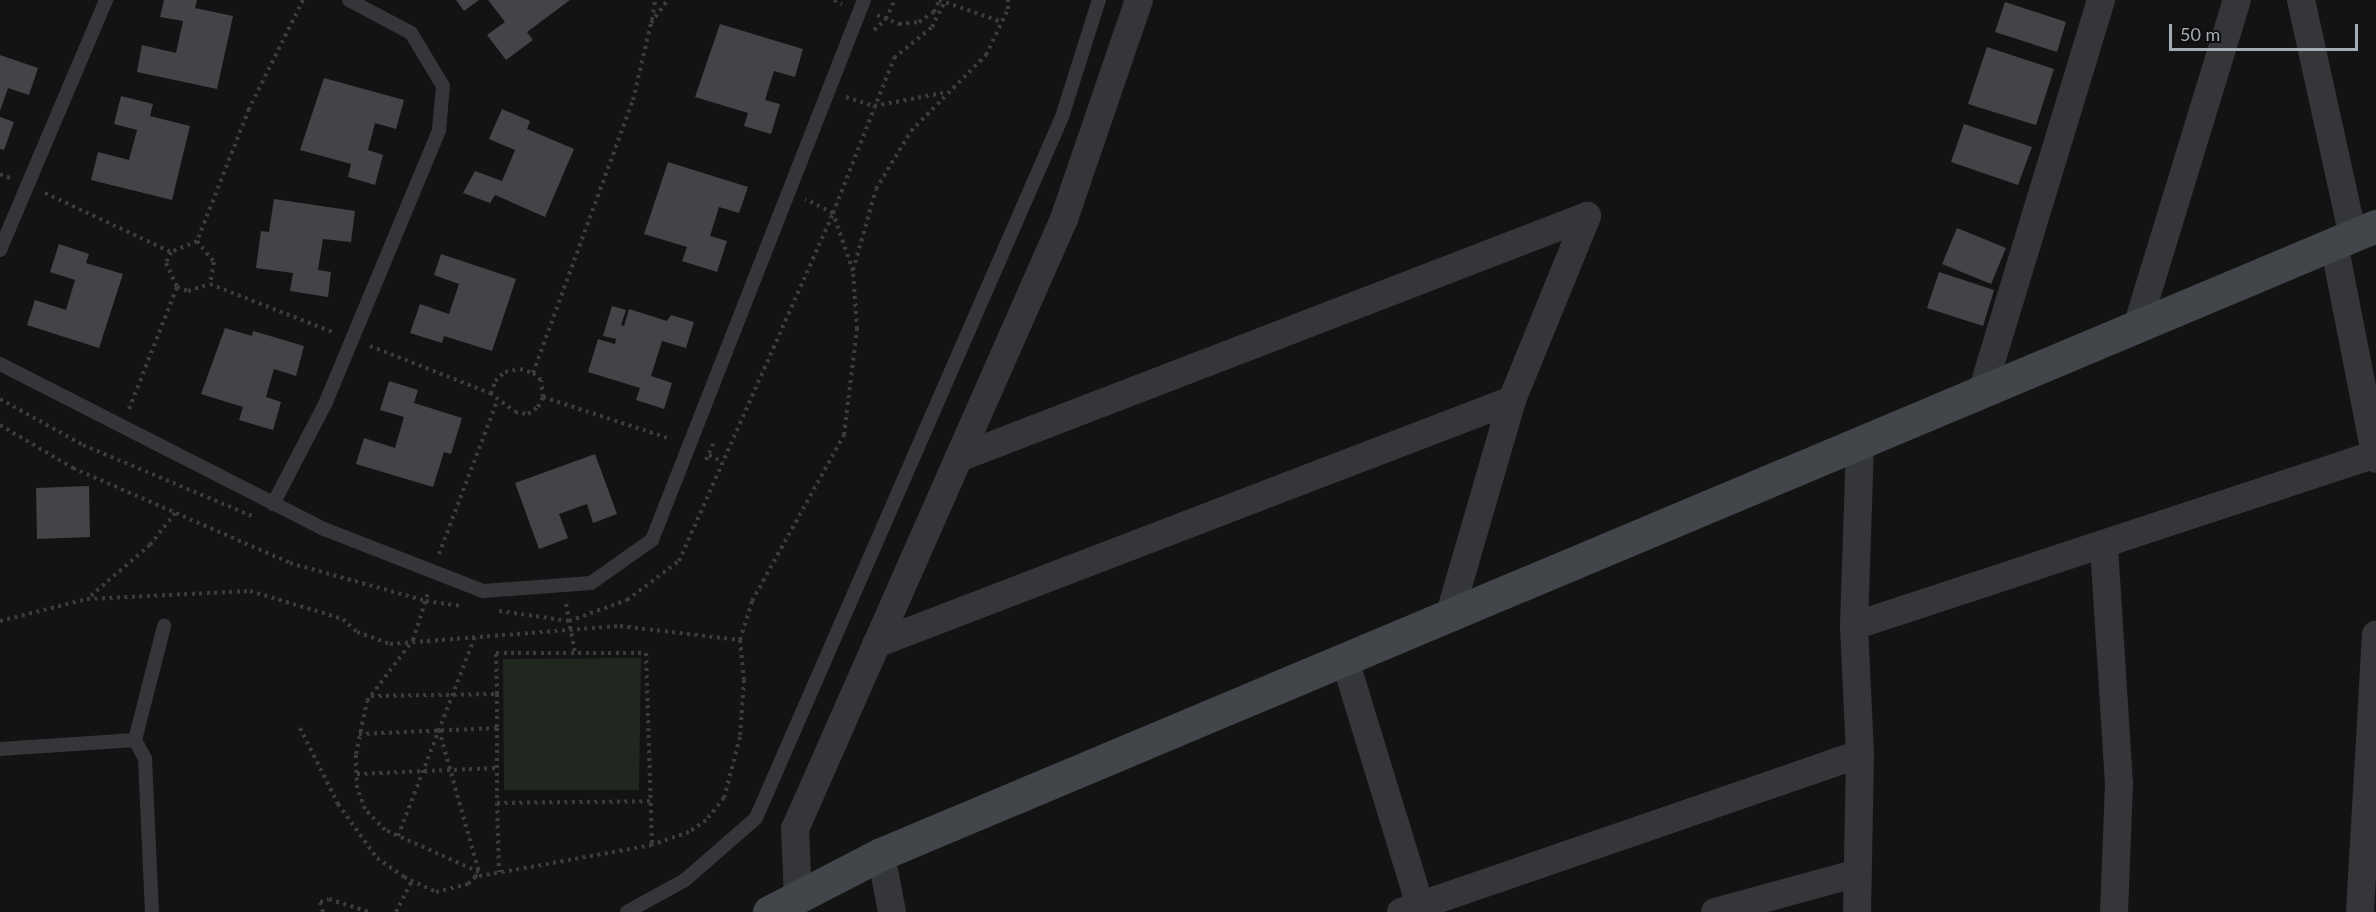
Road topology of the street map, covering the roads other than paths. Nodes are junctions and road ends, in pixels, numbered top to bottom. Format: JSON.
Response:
{"nodes":[{"id":1,"x":106,"y":0,"type":"edge"},
{"id":2,"x":349,"y":0,"type":"edge"},
{"id":3,"x":1099,"y":0,"type":"edge"},
{"id":4,"x":1139,"y":0,"type":"edge"},
{"id":5,"x":2101,"y":0,"type":"edge"},
{"id":6,"x":2237,"y":0,"type":"edge"},
{"id":7,"x":2301,"y":0,"type":"edge"},
{"id":8,"x":862,"y":4,"type":"edge"},
{"id":9,"x":2354,"y":236,"type":"edge"},
{"id":10,"x":0,"y":250,"type":"edge"},
{"id":11,"x":2136,"y":330,"type":"junction"},
{"id":12,"x":0,"y":364,"type":"edge"},
{"id":13,"x":1981,"y":395,"type":"junction"},
{"id":14,"x":1512,"y":400,"type":"junction"},
{"id":15,"x":1860,"y":446,"type":"junction"},
{"id":16,"x":2376,"y":456,"type":"edge"},
{"id":17,"x":959,"y":458,"type":"junction"},
{"id":18,"x":273,"y":504,"type":"junction"},
{"id":19,"x":2104,"y":546,"type":"junction"},
{"id":20,"x":1449,"y":617,"type":"junction"},
{"id":21,"x":164,"y":626,"type":"dead end"},
{"id":22,"x":1854,"y":626,"type":"junction"},
{"id":23,"x":2376,"y":634,"type":"edge"},
{"id":24,"x":876,"y":644,"type":"junction"},
{"id":25,"x":1345,"y":660,"type":"junction"},
{"id":26,"x":2375,"y":675,"type":"edge"},
{"id":27,"x":135,"y":740,"type":"junction"},
{"id":28,"x":0,"y":749,"type":"edge"},
{"id":29,"x":1860,"y":754,"type":"junction"},
{"id":30,"x":881,"y":854,"type":"junction"},
{"id":31,"x":1858,"y":873,"type":"junction"},
{"id":32,"x":798,"y":897,"type":"junction"},
{"id":33,"x":1767,"y":904,"type":"edge"},
{"id":34,"x":1410,"y":908,"type":"edge"},
{"id":35,"x":152,"y":912,"type":"edge"},
{"id":36,"x":627,"y":912,"type":"edge"},
{"id":37,"x":769,"y":912,"type":"edge"},
{"id":38,"x":892,"y":912,"type":"edge"},
{"id":39,"x":1716,"y":912,"type":"edge"},
{"id":40,"x":1857,"y":912,"type":"edge"},
{"id":41,"x":2114,"y":912,"type":"edge"},
{"id":42,"x":2360,"y":912,"type":"edge"}],
"edges":[{"from":1,"to":10,"type":"lane"},
{"from":2,"to":18,"type":"lane"},
{"from":3,"to":36,"type":"lane"},
{"from":4,"to":17,"type":"street"},
{"from":5,"to":13,"type":"street"},
{"from":6,"to":11,"type":"street"},
{"from":7,"to":9,"type":"street"},
{"from":8,"to":18,"type":"lane"},
{"from":9,"to":11,"type":"main road"},
{"from":9,"to":16,"type":"street"},
{"from":11,"to":13,"type":"main road"},
{"from":12,"to":18,"type":"lane"},
{"from":13,"to":15,"type":"main road"},
{"from":14,"to":17,"type":"street"},
{"from":14,"to":20,"type":"street"},
{"from":14,"to":24,"type":"street"},
{"from":15,"to":20,"type":"main road"},
{"from":15,"to":22,"type":"street"},
{"from":16,"to":19,"type":"street"},
{"from":17,"to":24,"type":"street"},
{"from":19,"to":22,"type":"street"},
{"from":19,"to":41,"type":"street"},
{"from":20,"to":25,"type":"main road"},
{"from":21,"to":27,"type":"lane"},
{"from":22,"to":29,"type":"street"},
{"from":23,"to":26,"type":"street"},
{"from":24,"to":32,"type":"street"},
{"from":25,"to":30,"type":"main road"},
{"from":25,"to":34,"type":"street"},
{"from":26,"to":42,"type":"street"},
{"from":27,"to":28,"type":"lane"},
{"from":27,"to":35,"type":"lane"},
{"from":29,"to":31,"type":"street"},
{"from":29,"to":34,"type":"street"},
{"from":30,"to":32,"type":"main road"},
{"from":30,"to":38,"type":"street"},
{"from":31,"to":33,"type":"street"},
{"from":31,"to":40,"type":"street"},
{"from":32,"to":37,"type":"main road"},
{"from":33,"to":39,"type":"street"}]}
